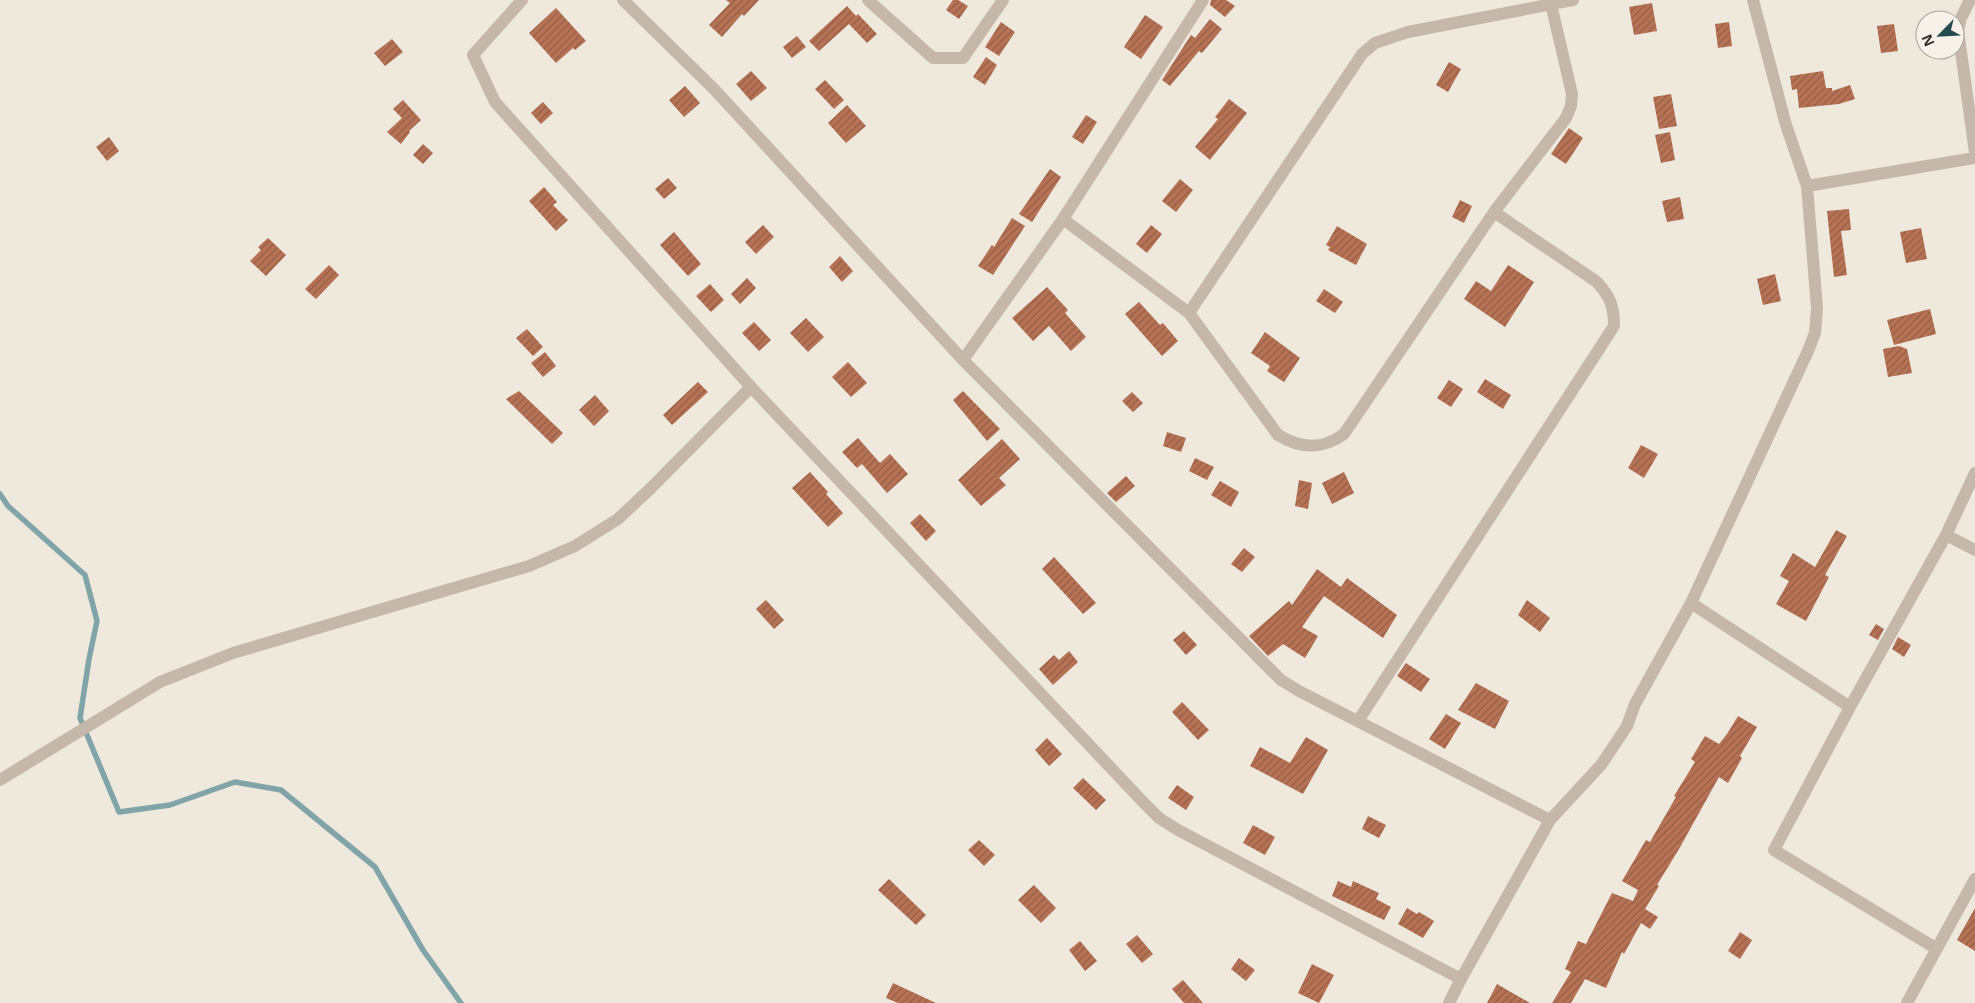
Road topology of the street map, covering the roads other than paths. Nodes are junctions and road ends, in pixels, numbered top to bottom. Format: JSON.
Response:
{"nodes":[{"id":1,"x":522,"y":0,"type":"edge"},
{"id":2,"x":623,"y":0,"type":"edge"},
{"id":3,"x":868,"y":0,"type":"edge"},
{"id":4,"x":1003,"y":0,"type":"edge"},
{"id":5,"x":1203,"y":0,"type":"edge"},
{"id":6,"x":1573,"y":0,"type":"edge"},
{"id":7,"x":1753,"y":0,"type":"edge"},
{"id":8,"x":1970,"y":0,"type":"edge"},
{"id":9,"x":1551,"y":4,"type":"junction"},
{"id":10,"x":1975,"y":153,"type":"edge"},
{"id":11,"x":1975,"y":158,"type":"edge"},
{"id":12,"x":1807,"y":186,"type":"junction"},
{"id":13,"x":1494,"y":212,"type":"junction"},
{"id":14,"x":1063,"y":219,"type":"junction"},
{"id":15,"x":1189,"y":313,"type":"junction"},
{"id":16,"x":963,"y":360,"type":"junction"},
{"id":17,"x":752,"y":387,"type":"junction"},
{"id":18,"x":1975,"y":473,"type":"edge"},
{"id":19,"x":1946,"y":535,"type":"junction"},
{"id":20,"x":1975,"y":550,"type":"edge"},
{"id":21,"x":1691,"y":603,"type":"junction"},
{"id":22,"x":1850,"y":707,"type":"junction"},
{"id":23,"x":1358,"y":721,"type":"junction"},
{"id":24,"x":0,"y":780,"type":"edge"},
{"id":25,"x":1550,"y":820,"type":"junction"},
{"id":26,"x":1975,"y":879,"type":"edge"},
{"id":27,"x":1937,"y":949,"type":"junction"},
{"id":28,"x":1460,"y":979,"type":"junction"},
{"id":29,"x":1449,"y":1003,"type":"edge"},
{"id":30,"x":1907,"y":1003,"type":"edge"}],
"edges":[{"from":1,"to":17,"type":"street"},
{"from":2,"to":16,"type":"street"},
{"from":3,"to":4,"type":"street"},
{"from":5,"to":14,"type":"street"},
{"from":6,"to":9,"type":"street"},
{"from":7,"to":12,"type":"street"},
{"from":8,"to":10,"type":"street"},
{"from":9,"to":13,"type":"street"},
{"from":9,"to":15,"type":"street"},
{"from":11,"to":12,"type":"street"},
{"from":12,"to":21,"type":"street"},
{"from":13,"to":15,"type":"street"},
{"from":13,"to":23,"type":"street"},
{"from":14,"to":15,"type":"street"},
{"from":14,"to":16,"type":"street"},
{"from":16,"to":23,"type":"street"},
{"from":17,"to":24,"type":"street"},
{"from":17,"to":28,"type":"street"},
{"from":18,"to":19,"type":"street"},
{"from":19,"to":20,"type":"street"},
{"from":19,"to":22,"type":"street"},
{"from":21,"to":22,"type":"street"},
{"from":21,"to":25,"type":"street"},
{"from":22,"to":27,"type":"street"},
{"from":23,"to":25,"type":"street"},
{"from":25,"to":28,"type":"street"},
{"from":26,"to":27,"type":"street"},
{"from":27,"to":30,"type":"street"},
{"from":28,"to":29,"type":"street"}]}
